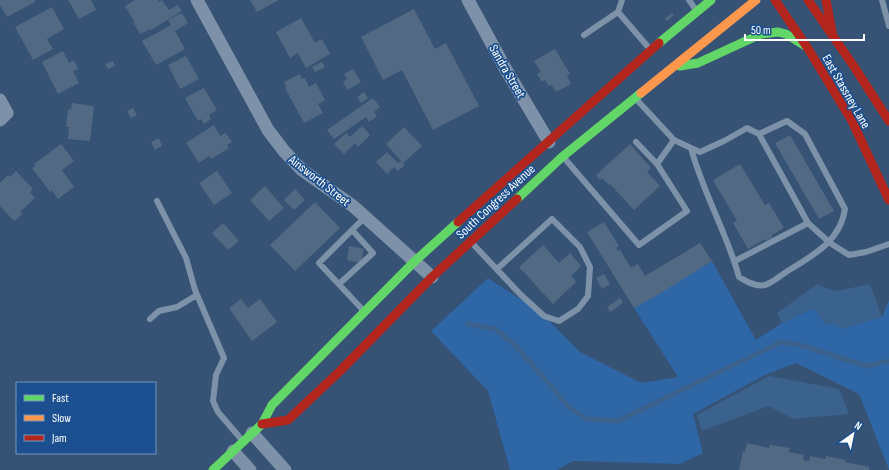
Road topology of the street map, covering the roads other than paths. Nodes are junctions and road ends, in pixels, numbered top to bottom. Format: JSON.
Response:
{"nodes":[{"id":1,"x":197,"y":0,"type":"edge"},
{"id":2,"x":468,"y":0,"type":"edge"},
{"id":3,"x":622,"y":0,"type":"edge"},
{"id":4,"x":689,"y":0,"type":"edge"},
{"id":5,"x":711,"y":0,"type":"edge"},
{"id":6,"x":756,"y":0,"type":"edge"},
{"id":7,"x":775,"y":0,"type":"edge"},
{"id":8,"x":808,"y":0,"type":"edge"},
{"id":9,"x":826,"y":0,"type":"edge"},
{"id":10,"x":882,"y":0,"type":"edge"},
{"id":11,"x":697,"y":11,"type":"junction"},
{"id":12,"x":618,"y":12,"type":"junction"},
{"id":13,"x":889,"y":26,"type":"edge"},
{"id":14,"x":584,"y":35,"type":"dead end"},
{"id":15,"x":834,"y":37,"type":"junction"},
{"id":16,"x":807,"y":47,"type":"junction"},
{"id":17,"x":651,"y":51,"type":"junction"},
{"id":18,"x":672,"y":68,"type":"junction"},
{"id":19,"x":635,"y":97,"type":"junction"},
{"id":20,"x":0,"y":100,"type":"edge"},
{"id":21,"x":0,"y":120,"type":"edge"},
{"id":22,"x":889,"y":121,"type":"edge"},
{"id":23,"x":759,"y":134,"type":"junction"},
{"id":24,"x":674,"y":140,"type":"junction"},
{"id":25,"x":549,"y":142,"type":"junction"},
{"id":26,"x":636,"y":142,"type":"dead end"},
{"id":27,"x":690,"y":148,"type":"junction"},
{"id":28,"x":562,"y":157,"type":"junction"},
{"id":29,"x":657,"y":164,"type":"junction"},
{"id":30,"x":889,"y":200,"type":"edge"},
{"id":31,"x":157,"y":201,"type":"dead end"},
{"id":32,"x":366,"y":216,"type":"junction"},
{"id":33,"x":808,"y":223,"type":"junction"},
{"id":34,"x":352,"y":230,"type":"junction"},
{"id":35,"x":470,"y":241,"type":"junction"},
{"id":36,"x":830,"y":243,"type":"junction"},
{"id":37,"x":889,"y":244,"type":"edge"},
{"id":38,"x":415,"y":261,"type":"junction"},
{"id":39,"x":735,"y":261,"type":"junction"},
{"id":40,"x":497,"y":269,"type":"junction"},
{"id":41,"x":432,"y":277,"type":"junction"},
{"id":42,"x":339,"y":284,"type":"junction"},
{"id":43,"x":197,"y":295,"type":"junction"},
{"id":44,"x":365,"y":312,"type":"junction"},
{"id":45,"x":150,"y":320,"type":"dead end"},
{"id":46,"x":262,"y":424,"type":"junction"},
{"id":47,"x":248,"y":437,"type":"junction"},
{"id":48,"x":233,"y":451,"type":"junction"},
{"id":49,"x":214,"y":470,"type":"edge"},
{"id":50,"x":250,"y":470,"type":"edge"},
{"id":51,"x":284,"y":470,"type":"edge"}],
"edges":[{"from":1,"to":32,"type":"street","name":"Ainsworth Street"},
{"from":2,"to":25,"type":"street","name":"Sandra Street"},
{"from":3,"to":12,"type":"lane"},
{"from":4,"to":11,"type":"lane"},
{"from":5,"to":11,"type":"main road","name":"South Congress Avenue"},
{"from":6,"to":18,"type":"main road","name":"South Congress Avenue"},
{"from":7,"to":16,"type":"main road","name":"East Stassney Lane"},
{"from":8,"to":15,"type":"main road","name":"East Stassney Lane"},
{"from":9,"to":15,"type":"main road"},
{"from":10,"to":13,"type":"lane"},
{"from":11,"to":17,"type":"main road","name":"South Congress Avenue"},
{"from":12,"to":14,"type":"lane"},
{"from":12,"to":17,"type":"lane"},
{"from":15,"to":22,"type":"main road","name":"East Stassney Lane"},
{"from":16,"to":18,"type":"main road"},
{"from":16,"to":30,"type":"main road","name":"East Stassney Lane"},
{"from":17,"to":25,"type":"main road","name":"South Congress Avenue"},
{"from":18,"to":19,"type":"main road","name":"South Congress Avenue"},
{"from":19,"to":24,"type":"lane"},
{"from":19,"to":28,"type":"main road","name":"South Congress Avenue"},
{"from":20,"to":21,"type":"street"},
{"from":23,"to":27,"type":"lane"},
{"from":23,"to":33,"type":"lane"},
{"from":23,"to":36,"type":"lane"},
{"from":24,"to":27,"type":"lane"},
{"from":24,"to":29,"type":"lane"},
{"from":25,"to":38,"type":"main road","name":"South Congress Avenue"},
{"from":26,"to":29,"type":"lane"},
{"from":27,"to":39,"type":"lane"},
{"from":28,"to":29,"type":"lane"},
{"from":28,"to":35,"type":"main road","name":"South Congress Avenue"},
{"from":31,"to":43,"type":"lane"},
{"from":32,"to":34,"type":"lane"},
{"from":32,"to":38,"type":"street","name":"Ainsworth Street"},
{"from":33,"to":36,"type":"lane"},
{"from":33,"to":39,"type":"lane"},
{"from":34,"to":42,"type":"lane"},
{"from":34,"to":42,"type":"lane"},
{"from":35,"to":40,"type":"lane"},
{"from":35,"to":41,"type":"main road","name":"South Congress Avenue"},
{"from":36,"to":37,"type":"lane"},
{"from":36,"to":39,"type":"lane"},
{"from":38,"to":41,"type":"street","name":"Ainsworth Street"},
{"from":38,"to":44,"type":"main road","name":"South Congress Avenue"},
{"from":40,"to":40,"type":"lane"},
{"from":41,"to":46,"type":"main road","name":"South Congress Avenue"},
{"from":42,"to":44,"type":"lane"},
{"from":43,"to":45,"type":"lane"},
{"from":43,"to":47,"type":"lane"},
{"from":44,"to":46,"type":"main road","name":"South Congress Avenue"},
{"from":46,"to":47,"type":"main road","name":"South Congress Avenue"},
{"from":47,"to":48,"type":"main road","name":"South Congress Avenue"},
{"from":47,"to":51,"type":"street"},
{"from":48,"to":49,"type":"main road","name":"South Congress Avenue"},
{"from":48,"to":50,"type":"street"}]}
